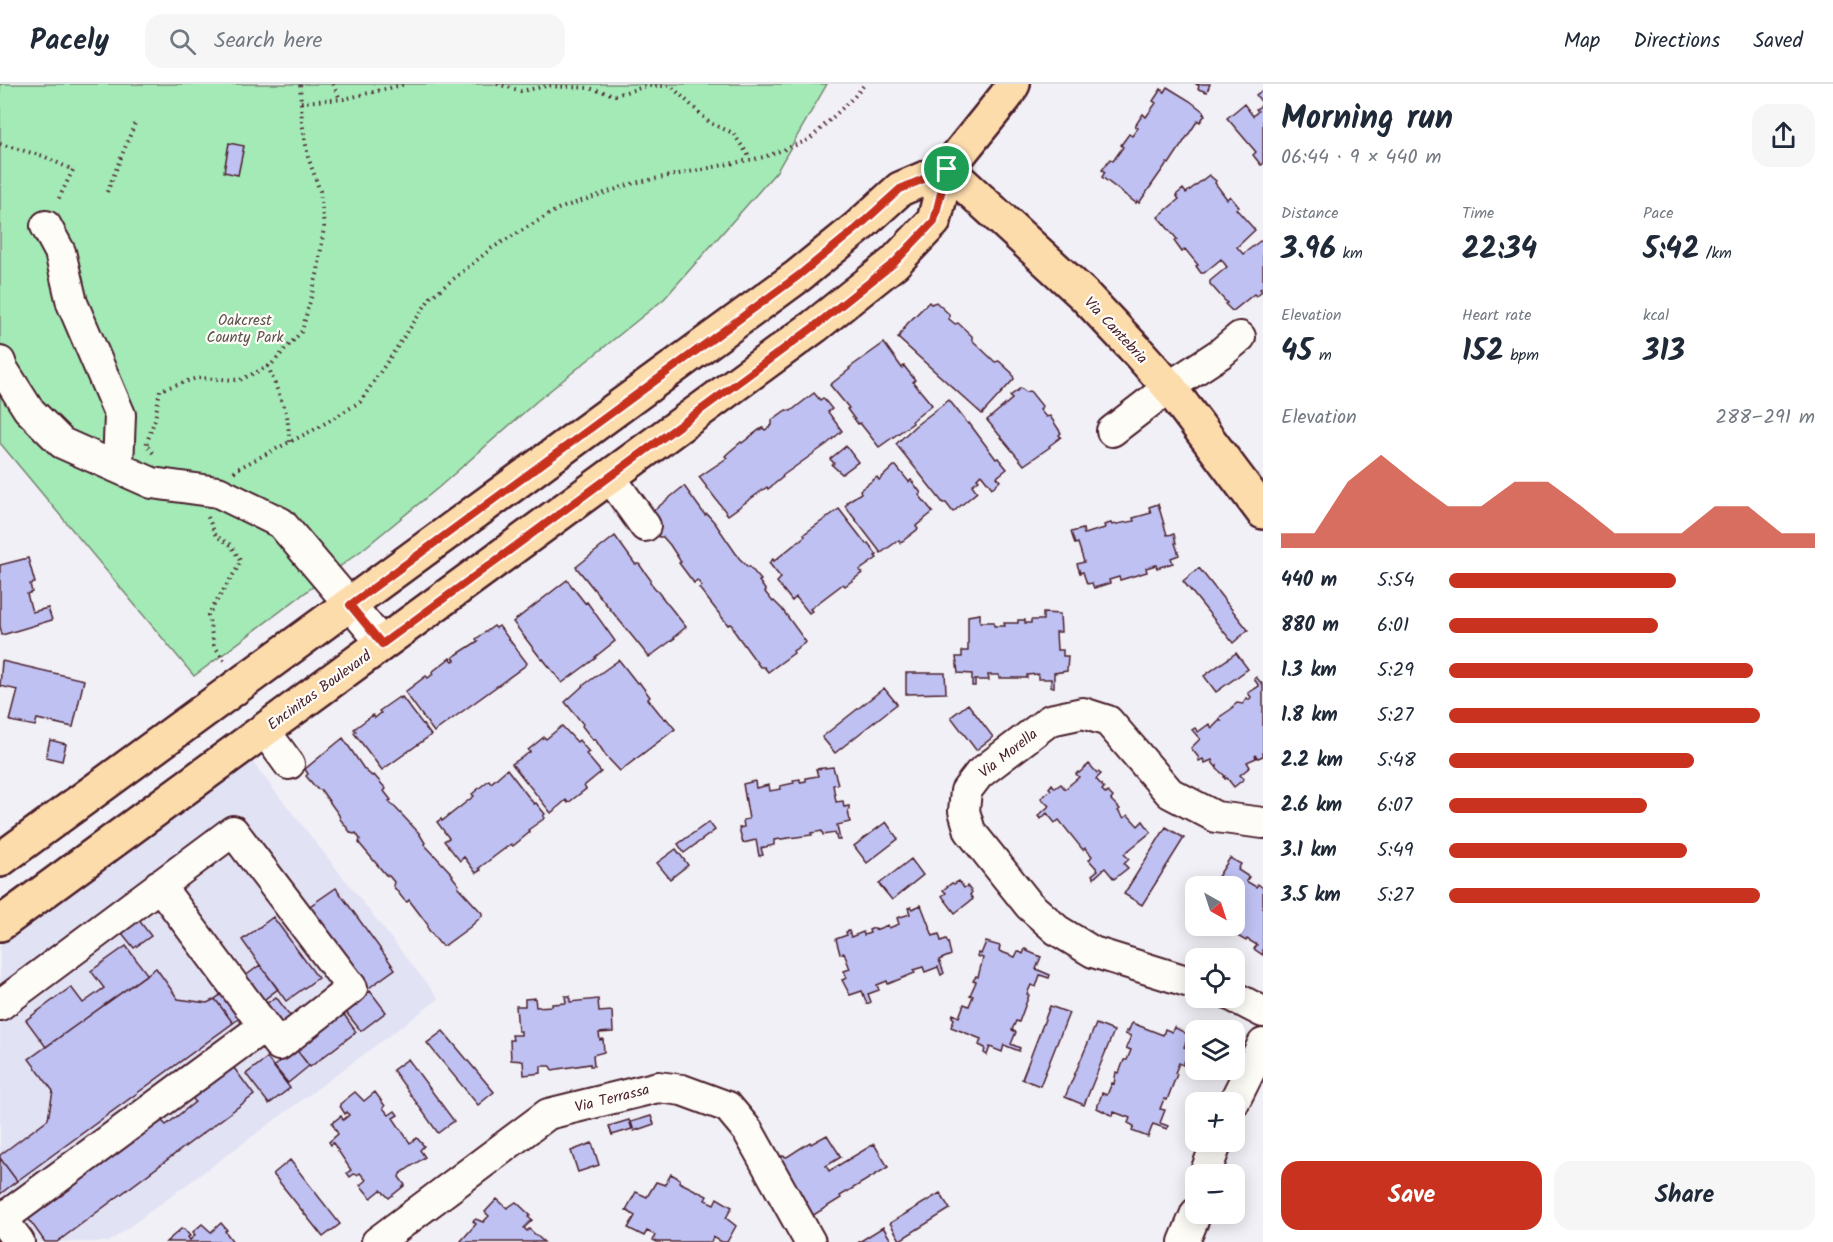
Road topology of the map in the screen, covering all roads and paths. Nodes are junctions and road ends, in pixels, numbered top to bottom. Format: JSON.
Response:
{"nodes":[{"id":1,"x":300,"y":84,"type":"edge"},
{"id":2,"x":333,"y":84,"type":"edge"},
{"id":3,"x":406,"y":84,"type":"edge"},
{"id":4,"x":497,"y":84,"type":"edge"},
{"id":5,"x":865,"y":84,"type":"edge"},
{"id":6,"x":1013,"y":84,"type":"edge"},
{"id":7,"x":340,"y":99,"type":"junction"},
{"id":8,"x":301,"y":102,"type":"junction"},
{"id":9,"x":135,"y":123,"type":"dead end"},
{"id":10,"x":0,"y":144,"type":"edge"},
{"id":11,"x":752,"y":159,"type":"junction"},
{"id":12,"x":947,"y":169,"type":"junction"},
{"id":13,"x":107,"y":192,"type":"dead end"},
{"id":14,"x":46,"y":226,"type":"joint"},
{"id":15,"x":1240,"y":337,"type":"dead end"},
{"id":16,"x":0,"y":362,"type":"edge"},
{"id":17,"x":268,"y":366,"type":"junction"},
{"id":18,"x":1169,"y":387,"type":"junction"},
{"id":19,"x":1112,"y":431,"type":"dead end"},
{"id":20,"x":290,"y":442,"type":"junction"},
{"id":21,"x":156,"y":456,"type":"dead end"},
{"id":22,"x":118,"y":467,"type":"junction"},
{"id":23,"x":610,"y":477,"type":"junction"},
{"id":24,"x":218,"y":492,"type":"junction"},
{"id":25,"x":1263,"y":512,"type":"edge"},
{"id":26,"x":645,"y":526,"type":"dead end"},
{"id":27,"x":350,"y":605,"type":"junction"},
{"id":28,"x":382,"y":644,"type":"junction"},
{"id":29,"x":230,"y":669,"type":"dead end"},
{"id":30,"x":264,"y":730,"type":"junction"},
{"id":31,"x":289,"y":764,"type":"dead end"},
{"id":32,"x":1263,"y":823,"type":"edge"},
{"id":33,"x":0,"y":860,"type":"edge"},
{"id":34,"x":159,"y":885,"type":"junction"},
{"id":35,"x":0,"y":924,"type":"edge"},
{"id":36,"x":1185,"y":981,"type":"edge"},
{"id":37,"x":1245,"y":1003,"type":"edge"},
{"id":38,"x":0,"y":1005,"type":"edge"},
{"id":39,"x":1263,"y":1012,"type":"edge"},
{"id":40,"x":264,"y":1026,"type":"junction"},
{"id":41,"x":1263,"y":1044,"type":"edge"},
{"id":42,"x":1239,"y":1092,"type":"edge"},
{"id":43,"x":1191,"y":1224,"type":"edge"},
{"id":44,"x":7,"y":1226,"type":"edge"},
{"id":45,"x":384,"y":1240,"type":"edge"},
{"id":46,"x":810,"y":1242,"type":"edge"},
{"id":47,"x":1184,"y":1242,"type":"edge"}],
"edges":[{"from":1,"to":8,"type":"path"},
{"from":2,"to":7,"type":"path"},
{"from":3,"to":7,"type":"path"},
{"from":4,"to":11,"type":"path"},
{"from":5,"to":11,"type":"path"},
{"from":6,"to":12,"type":"main road","name":"Encinitas Boulevard"},
{"from":7,"to":8,"type":"path"},
{"from":8,"to":17,"type":"path"},
{"from":9,"to":13,"type":"path"},
{"from":10,"to":14,"type":"path"},
{"from":11,"to":20,"type":"path"},
{"from":12,"to":18,"type":"main road","name":"Via Cantebria"},
{"from":12,"to":23,"type":"main road","name":"Encinitas Boulevard"},
{"from":12,"to":27,"type":"main road","name":"Encinitas Boulevard"},
{"from":14,"to":22,"type":"street"},
{"from":15,"to":18,"type":"street"},
{"from":16,"to":22,"type":"street"},
{"from":17,"to":20,"type":"path"},
{"from":17,"to":21,"type":"path"},
{"from":18,"to":19,"type":"street"},
{"from":18,"to":25,"type":"main road","name":"Via Cantebria"},
{"from":20,"to":24,"type":"path"},
{"from":22,"to":24,"type":"street"},
{"from":23,"to":26,"type":"street"},
{"from":23,"to":28,"type":"main road","name":"Encinitas Boulevard"},
{"from":24,"to":27,"type":"street"},
{"from":24,"to":29,"type":"path"},
{"from":27,"to":28,"type":"street"},
{"from":27,"to":33,"type":"main road","name":"Encinitas Boulevard"},
{"from":28,"to":30,"type":"main road","name":"Encinitas Boulevard"},
{"from":30,"to":31,"type":"street"},
{"from":30,"to":35,"type":"main road","name":"Encinitas Boulevard"},
{"from":32,"to":36,"type":"street","name":"Via Morella"},
{"from":34,"to":38,"type":"street"},
{"from":34,"to":40,"type":"street"},
{"from":34,"to":40,"type":"street"},
{"from":37,"to":39,"type":"street"},
{"from":40,"to":44,"type":"street"},
{"from":41,"to":42,"type":"street"},
{"from":43,"to":47,"type":"street"},
{"from":45,"to":46,"type":"street","name":"Via Terrassa"}]}
